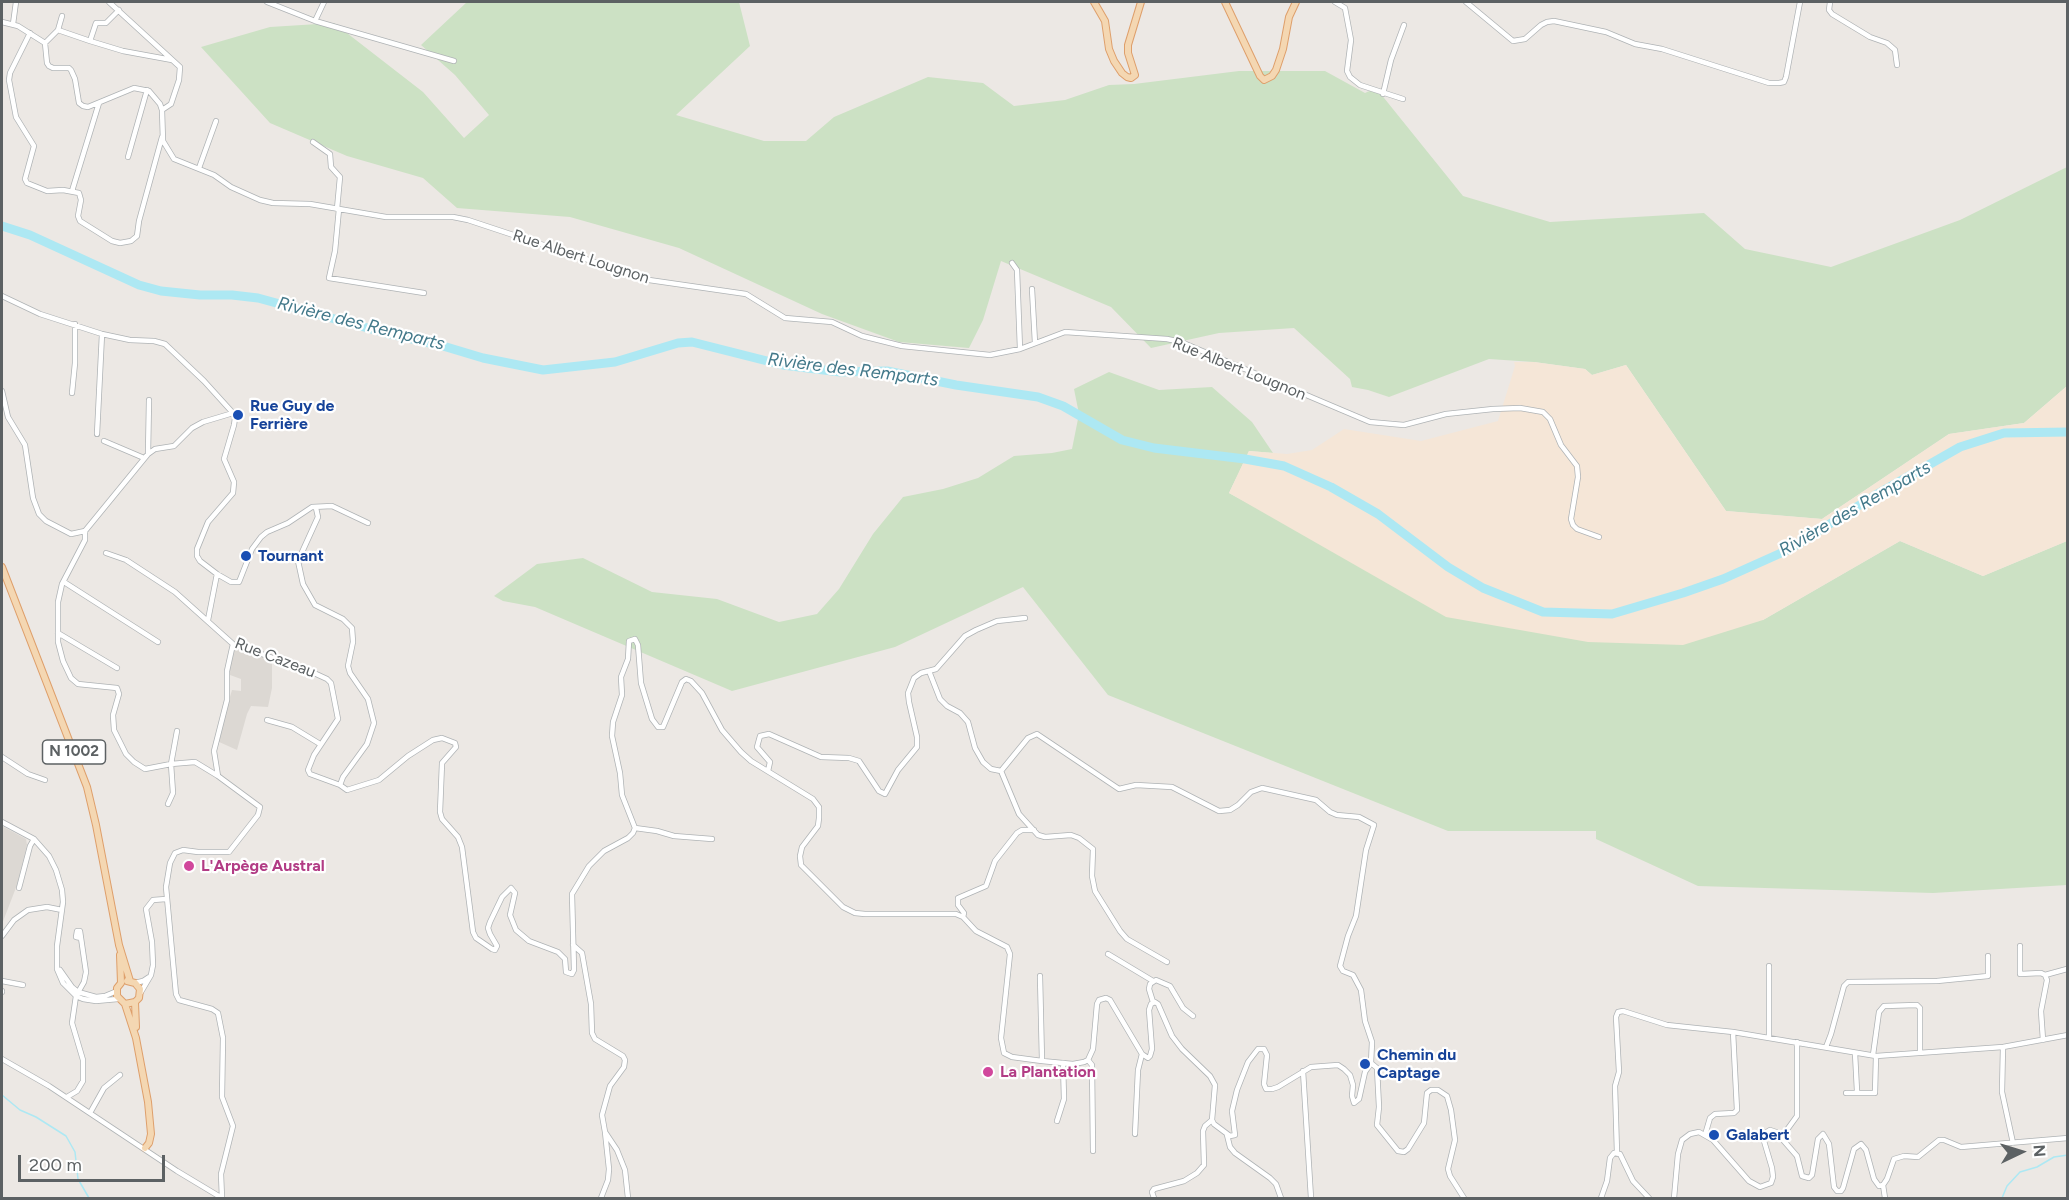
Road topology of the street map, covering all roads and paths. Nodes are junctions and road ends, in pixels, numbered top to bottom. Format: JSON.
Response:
{"nodes":[{"id":1,"x":16,"y":2,"type":"edge"},
{"id":2,"x":109,"y":2,"type":"edge"},
{"id":3,"x":267,"y":2,"type":"edge"},
{"id":4,"x":324,"y":2,"type":"edge"},
{"id":5,"x":1094,"y":2,"type":"edge"},
{"id":6,"x":1141,"y":2,"type":"edge"},
{"id":7,"x":1225,"y":2,"type":"edge"},
{"id":8,"x":1296,"y":2,"type":"edge"},
{"id":9,"x":1337,"y":2,"type":"edge"},
{"id":10,"x":1466,"y":2,"type":"edge"},
{"id":11,"x":1800,"y":2,"type":"edge"},
{"id":12,"x":1830,"y":2,"type":"edge"},
{"id":13,"x":119,"y":10,"type":"junction"},
{"id":14,"x":62,"y":16,"type":"dead end"},
{"id":15,"x":315,"y":21,"type":"junction"},
{"id":16,"x":2,"y":22,"type":"edge"},
{"id":17,"x":13,"y":24,"type":"junction"},
{"id":18,"x":1404,"y":25,"type":"dead end"},
{"id":19,"x":58,"y":30,"type":"junction"},
{"id":20,"x":30,"y":33,"type":"junction"},
{"id":21,"x":90,"y":41,"type":"junction"},
{"id":22,"x":45,"y":43,"type":"junction"},
{"id":23,"x":173,"y":60,"type":"junction"},
{"id":24,"x":454,"y":61,"type":"dead end"},
{"id":25,"x":1897,"y":65,"type":"dead end"},
{"id":26,"x":147,"y":90,"type":"junction"},
{"id":27,"x":1383,"y":94,"type":"junction"},
{"id":28,"x":1403,"y":99,"type":"dead end"},
{"id":29,"x":99,"y":103,"type":"junction"},
{"id":30,"x":162,"y":110,"type":"junction"},
{"id":31,"x":216,"y":121,"type":"dead end"},
{"id":32,"x":162,"y":136,"type":"junction"},
{"id":33,"x":313,"y":142,"type":"dead end"},
{"id":34,"x":128,"y":157,"type":"dead end"},
{"id":35,"x":199,"y":168,"type":"junction"},
{"id":36,"x":72,"y":191,"type":"junction"},
{"id":37,"x":338,"y":209,"type":"junction"},
{"id":38,"x":1012,"y":263,"type":"dead end"},
{"id":39,"x":1032,"y":289,"type":"dead end"},
{"id":40,"x":424,"y":293,"type":"dead end"},
{"id":41,"x":2,"y":296,"type":"edge"},
{"id":42,"x":75,"y":324,"type":"junction"},
{"id":43,"x":102,"y":334,"type":"junction"},
{"id":44,"x":1035,"y":343,"type":"junction"},
{"id":45,"x":1020,"y":349,"type":"junction"},
{"id":46,"x":2,"y":392,"type":"edge"},
{"id":47,"x":72,"y":393,"type":"dead end"},
{"id":48,"x":149,"y":400,"type":"dead end"},
{"id":49,"x":233,"y":413,"type":"junction"},
{"id":50,"x":97,"y":434,"type":"dead end"},
{"id":51,"x":104,"y":441,"type":"dead end"},
{"id":52,"x":146,"y":456,"type":"junction"},
{"id":53,"x":316,"y":508,"type":"junction"},
{"id":54,"x":368,"y":523,"type":"dead end"},
{"id":55,"x":85,"y":531,"type":"junction"},
{"id":56,"x":1599,"y":537,"type":"dead end"},
{"id":57,"x":106,"y":553,"type":"dead end"},
{"id":58,"x":2,"y":567,"type":"edge"},
{"id":59,"x":217,"y":574,"type":"junction"},
{"id":60,"x":64,"y":582,"type":"junction"},
{"id":61,"x":1024,"y":618,"type":"dead end"},
{"id":62,"x":208,"y":620,"type":"junction"},
{"id":63,"x":58,"y":633,"type":"junction"},
{"id":64,"x":158,"y":642,"type":"dead end"},
{"id":65,"x":233,"y":644,"type":"junction"},
{"id":66,"x":117,"y":668,"type":"dead end"},
{"id":67,"x":929,"y":672,"type":"junction"},
{"id":68,"x":267,"y":720,"type":"dead end"},
{"id":69,"x":177,"y":731,"type":"dead end"},
{"id":70,"x":320,"y":744,"type":"junction"},
{"id":71,"x":2,"y":757,"type":"edge"},
{"id":72,"x":171,"y":764,"type":"junction"},
{"id":73,"x":768,"y":771,"type":"junction"},
{"id":74,"x":1001,"y":771,"type":"junction"},
{"id":75,"x":218,"y":776,"type":"junction"},
{"id":76,"x":45,"y":780,"type":"dead end"},
{"id":77,"x":340,"y":785,"type":"junction"},
{"id":78,"x":168,"y":804,"type":"dead end"},
{"id":79,"x":2,"y":822,"type":"edge"},
{"id":80,"x":635,"y":828,"type":"junction"},
{"id":81,"x":1034,"y":830,"type":"junction"},
{"id":82,"x":34,"y":839,"type":"junction"},
{"id":83,"x":712,"y":839,"type":"dead end"},
{"id":84,"x":19,"y":888,"type":"dead end"},
{"id":85,"x":166,"y":898,"type":"junction"},
{"id":86,"x":62,"y":910,"type":"junction"},
{"id":87,"x":963,"y":917,"type":"junction"},
{"id":88,"x":2,"y":936,"type":"edge"},
{"id":89,"x":81,"y":938,"type":"dead end"},
{"id":90,"x":119,"y":945,"type":"junction"},
{"id":91,"x":573,"y":945,"type":"junction"},
{"id":92,"x":2020,"y":946,"type":"dead end"},
{"id":93,"x":1108,"y":954,"type":"dead end"},
{"id":94,"x":1989,"y":956,"type":"dead end"},
{"id":95,"x":1167,"y":962,"type":"dead end"},
{"id":96,"x":1769,"y":966,"type":"dead end"},
{"id":97,"x":2067,"y":969,"type":"edge"},
{"id":98,"x":152,"y":975,"type":"junction"},
{"id":99,"x":2045,"y":975,"type":"junction"},
{"id":100,"x":1041,"y":976,"type":"dead end"},
{"id":101,"x":2,"y":981,"type":"edge"},
{"id":102,"x":1154,"y":981,"type":"junction"},
{"id":103,"x":133,"y":982,"type":"junction"},
{"id":104,"x":121,"y":983,"type":"junction"},
{"id":105,"x":23,"y":985,"type":"dead end"},
{"id":106,"x":117,"y":991,"type":"junction"},
{"id":107,"x":77,"y":994,"type":"junction"},
{"id":108,"x":140,"y":995,"type":"junction"},
{"id":109,"x":118,"y":999,"type":"junction"},
{"id":110,"x":135,"y":1002,"type":"junction"},
{"id":111,"x":1153,"y":1002,"type":"junction"},
{"id":112,"x":125,"y":1004,"type":"junction"},
{"id":113,"x":1193,"y":1016,"type":"dead end"},
{"id":114,"x":1732,"y":1032,"type":"junction"},
{"id":115,"x":2067,"y":1035,"type":"edge"},
{"id":116,"x":136,"y":1038,"type":"junction"},
{"id":117,"x":1769,"y":1038,"type":"junction"},
{"id":118,"x":2043,"y":1040,"type":"junction"},
{"id":119,"x":1797,"y":1042,"type":"junction"},
{"id":120,"x":1826,"y":1047,"type":"junction"},
{"id":121,"x":2003,"y":1047,"type":"junction"},
{"id":122,"x":1920,"y":1052,"type":"junction"},
{"id":123,"x":1855,"y":1053,"type":"junction"},
{"id":124,"x":1142,"y":1054,"type":"junction"},
{"id":125,"x":1874,"y":1055,"type":"junction"},
{"id":126,"x":2,"y":1059,"type":"edge"},
{"id":127,"x":1088,"y":1060,"type":"junction"},
{"id":128,"x":1042,"y":1061,"type":"junction"},
{"id":129,"x":1063,"y":1063,"type":"junction"},
{"id":130,"x":1371,"y":1063,"type":"junction"},
{"id":131,"x":1303,"y":1071,"type":"junction"},
{"id":132,"x":120,"y":1075,"type":"dead end"},
{"id":133,"x":1857,"y":1091,"type":"junction"},
{"id":134,"x":1846,"y":1093,"type":"dead end"},
{"id":135,"x":67,"y":1097,"type":"junction"},
{"id":136,"x":90,"y":1113,"type":"junction"},
{"id":137,"x":1212,"y":1120,"type":"junction"},
{"id":138,"x":1057,"y":1121,"type":"dead end"},
{"id":139,"x":605,"y":1132,"type":"junction"},
{"id":140,"x":1135,"y":1134,"type":"dead end"},
{"id":141,"x":1227,"y":1135,"type":"junction"},
{"id":142,"x":1705,"y":1135,"type":"junction"},
{"id":143,"x":1781,"y":1138,"type":"junction"},
{"id":144,"x":2067,"y":1138,"type":"edge"},
{"id":145,"x":2013,"y":1143,"type":"junction"},
{"id":146,"x":145,"y":1148,"type":"junction"},
{"id":147,"x":1093,"y":1151,"type":"dead end"},
{"id":148,"x":1617,"y":1153,"type":"junction"},
{"id":149,"x":1883,"y":1185,"type":"junction"},
{"id":150,"x":222,"y":1198,"type":"edge"},
{"id":151,"x":601,"y":1198,"type":"edge"},
{"id":152,"x":628,"y":1198,"type":"edge"},
{"id":153,"x":1154,"y":1198,"type":"edge"},
{"id":154,"x":1281,"y":1198,"type":"edge"},
{"id":155,"x":1311,"y":1198,"type":"edge"},
{"id":156,"x":1464,"y":1198,"type":"edge"},
{"id":157,"x":1600,"y":1198,"type":"edge"},
{"id":158,"x":1649,"y":1198,"type":"edge"},
{"id":159,"x":1674,"y":1198,"type":"edge"},
{"id":160,"x":1885,"y":1198,"type":"edge"}],
"edges":[{"from":1,"to":17,"type":"street"},
{"from":2,"to":13,"type":"street"},
{"from":3,"to":15,"type":"street"},
{"from":4,"to":15,"type":"street"},
{"from":5,"to":6,"type":"main road"},
{"from":7,"to":8,"type":"main road"},
{"from":9,"to":27,"type":"street"},
{"from":10,"to":11,"type":"street"},
{"from":12,"to":25,"type":"street"},
{"from":13,"to":21,"type":"street"},
{"from":13,"to":23,"type":"street"},
{"from":14,"to":19,"type":"street"},
{"from":15,"to":24,"type":"street"},
{"from":16,"to":17,"type":"street"},
{"from":17,"to":20,"type":"street"},
{"from":18,"to":27,"type":"street"},
{"from":19,"to":21,"type":"street"},
{"from":19,"to":22,"type":"street"},
{"from":20,"to":22,"type":"street"},
{"from":20,"to":36,"type":"street"},
{"from":21,"to":23,"type":"street"},
{"from":22,"to":29,"type":"street"},
{"from":23,"to":30,"type":"street"},
{"from":26,"to":29,"type":"street"},
{"from":26,"to":30,"type":"street"},
{"from":26,"to":34,"type":"street"},
{"from":27,"to":28,"type":"street"},
{"from":29,"to":36,"type":"street"},
{"from":30,"to":32,"type":"street"},
{"from":31,"to":35,"type":"street"},
{"from":32,"to":35,"type":"street","name":"Rue Albert Lougnon"},
{"from":32,"to":36,"type":"street"},
{"from":33,"to":37,"type":"street"},
{"from":35,"to":37,"type":"street","name":"Rue Albert Lougnon"},
{"from":37,"to":40,"type":"street"},
{"from":37,"to":45,"type":"street","name":"Rue Albert Lougnon"},
{"from":38,"to":45,"type":"street"},
{"from":39,"to":44,"type":"street"},
{"from":41,"to":42,"type":"street"},
{"from":42,"to":43,"type":"street"},
{"from":42,"to":47,"type":"street"},
{"from":43,"to":49,"type":"street"},
{"from":43,"to":50,"type":"street"},
{"from":44,"to":45,"type":"street","name":"Rue Albert Lougnon"},
{"from":44,"to":56,"type":"street","name":"Rue Albert Lougnon"},
{"from":46,"to":55,"type":"street"},
{"from":48,"to":52,"type":"street"},
{"from":49,"to":52,"type":"street"},
{"from":49,"to":59,"type":"street"},
{"from":51,"to":52,"type":"street"},
{"from":52,"to":55,"type":"street"},
{"from":53,"to":54,"type":"street"},
{"from":53,"to":59,"type":"street"},
{"from":53,"to":77,"type":"street"},
{"from":55,"to":60,"type":"street"},
{"from":57,"to":62,"type":"street","name":"Rue Cazeau"},
{"from":58,"to":90,"type":"main road","number":"N 1002"},
{"from":59,"to":62,"type":"street"},
{"from":60,"to":63,"type":"street"},
{"from":60,"to":64,"type":"street"},
{"from":61,"to":67,"type":"street"},
{"from":62,"to":65,"type":"street","name":"Rue Cazeau"},
{"from":63,"to":66,"type":"street"},
{"from":63,"to":72,"type":"street"},
{"from":65,"to":70,"type":"street","name":"Rue Cazeau"},
{"from":65,"to":75,"type":"street"},
{"from":67,"to":73,"type":"street"},
{"from":67,"to":74,"type":"street"},
{"from":68,"to":70,"type":"street"},
{"from":69,"to":72,"type":"street"},
{"from":70,"to":77,"type":"street","name":"Rue Cazeau"},
{"from":71,"to":76,"type":"street"},
{"from":72,"to":75,"type":"street"},
{"from":72,"to":78,"type":"street"},
{"from":73,"to":80,"type":"street"},
{"from":73,"to":87,"type":"street"},
{"from":74,"to":81,"type":"street"},
{"from":74,"to":130,"type":"street"},
{"from":75,"to":85,"type":"street"},
{"from":77,"to":91,"type":"street"},
{"from":79,"to":82,"type":"street"},
{"from":80,"to":83,"type":"street"},
{"from":80,"to":91,"type":"street"},
{"from":81,"to":87,"type":"street"},
{"from":81,"to":95,"type":"street"},
{"from":82,"to":84,"type":"street"},
{"from":82,"to":86,"type":"street"},
{"from":85,"to":98,"type":"street"},
{"from":85,"to":150,"type":"street"},
{"from":86,"to":88,"type":"street"},
{"from":86,"to":107,"type":"street"},
{"from":87,"to":128,"type":"street"},
{"from":89,"to":107,"type":"street"},
{"from":90,"to":103,"type":"main road","number":"N 1002"},
{"from":90,"to":104,"type":"main road","number":"N 1002"},
{"from":91,"to":139,"type":"street"},
{"from":92,"to":99,"type":"street"},
{"from":93,"to":102,"type":"street"},
{"from":94,"to":120,"type":"street"},
{"from":96,"to":117,"type":"street"},
{"from":97,"to":99,"type":"street"},
{"from":98,"to":103,"type":"street"},
{"from":98,"to":108,"type":"street"},
{"from":99,"to":118,"type":"street"},
{"from":100,"to":128,"type":"street"},
{"from":101,"to":105,"type":"street"},
{"from":102,"to":111,"type":"street"},
{"from":102,"to":113,"type":"street"},
{"from":103,"to":104,"type":"main road"},
{"from":103,"to":108,"type":"main road"},
{"from":104,"to":106,"type":"main road"},
{"from":106,"to":107,"type":"street"},
{"from":106,"to":109,"type":"main road"},
{"from":107,"to":109,"type":"street"},
{"from":107,"to":135,"type":"street"},
{"from":108,"to":110,"type":"main road"},
{"from":109,"to":112,"type":"main road"},
{"from":110,"to":112,"type":"main road"},
{"from":110,"to":116,"type":"main road"},
{"from":111,"to":124,"type":"street"},
{"from":111,"to":137,"type":"street"},
{"from":112,"to":116,"type":"main road"},
{"from":114,"to":117,"type":"street"},
{"from":114,"to":142,"type":"street"},
{"from":114,"to":148,"type":"street"},
{"from":115,"to":118,"type":"street"},
{"from":116,"to":146,"type":"main road"},
{"from":117,"to":119,"type":"street"},
{"from":118,"to":121,"type":"street"},
{"from":119,"to":120,"type":"street"},
{"from":119,"to":143,"type":"street"},
{"from":120,"to":123,"type":"street"},
{"from":121,"to":122,"type":"street"},
{"from":121,"to":145,"type":"street"},
{"from":122,"to":125,"type":"street"},
{"from":122,"to":125,"type":"street"},
{"from":123,"to":125,"type":"street"},
{"from":123,"to":133,"type":"street"},
{"from":124,"to":127,"type":"street"},
{"from":124,"to":140,"type":"street"},
{"from":125,"to":133,"type":"street"},
{"from":126,"to":135,"type":"street"},
{"from":127,"to":129,"type":"street"},
{"from":127,"to":147,"type":"street"},
{"from":128,"to":129,"type":"street"},
{"from":129,"to":138,"type":"street"},
{"from":130,"to":131,"type":"street"},
{"from":130,"to":156,"type":"street"},
{"from":131,"to":141,"type":"street"},
{"from":131,"to":155,"type":"street"},
{"from":132,"to":136,"type":"street"},
{"from":133,"to":134,"type":"street"},
{"from":135,"to":136,"type":"street"},
{"from":136,"to":146,"type":"street"},
{"from":137,"to":141,"type":"street"},
{"from":137,"to":153,"type":"street"},
{"from":139,"to":151,"type":"street"},
{"from":139,"to":152,"type":"street"},
{"from":141,"to":154,"type":"street"},
{"from":142,"to":143,"type":"street"},
{"from":142,"to":159,"type":"street"},
{"from":143,"to":149,"type":"street"},
{"from":144,"to":145,"type":"street"},
{"from":145,"to":149,"type":"street"},
{"from":146,"to":150,"type":"street"},
{"from":148,"to":157,"type":"street"},
{"from":148,"to":158,"type":"street"},
{"from":149,"to":160,"type":"street"}]}
